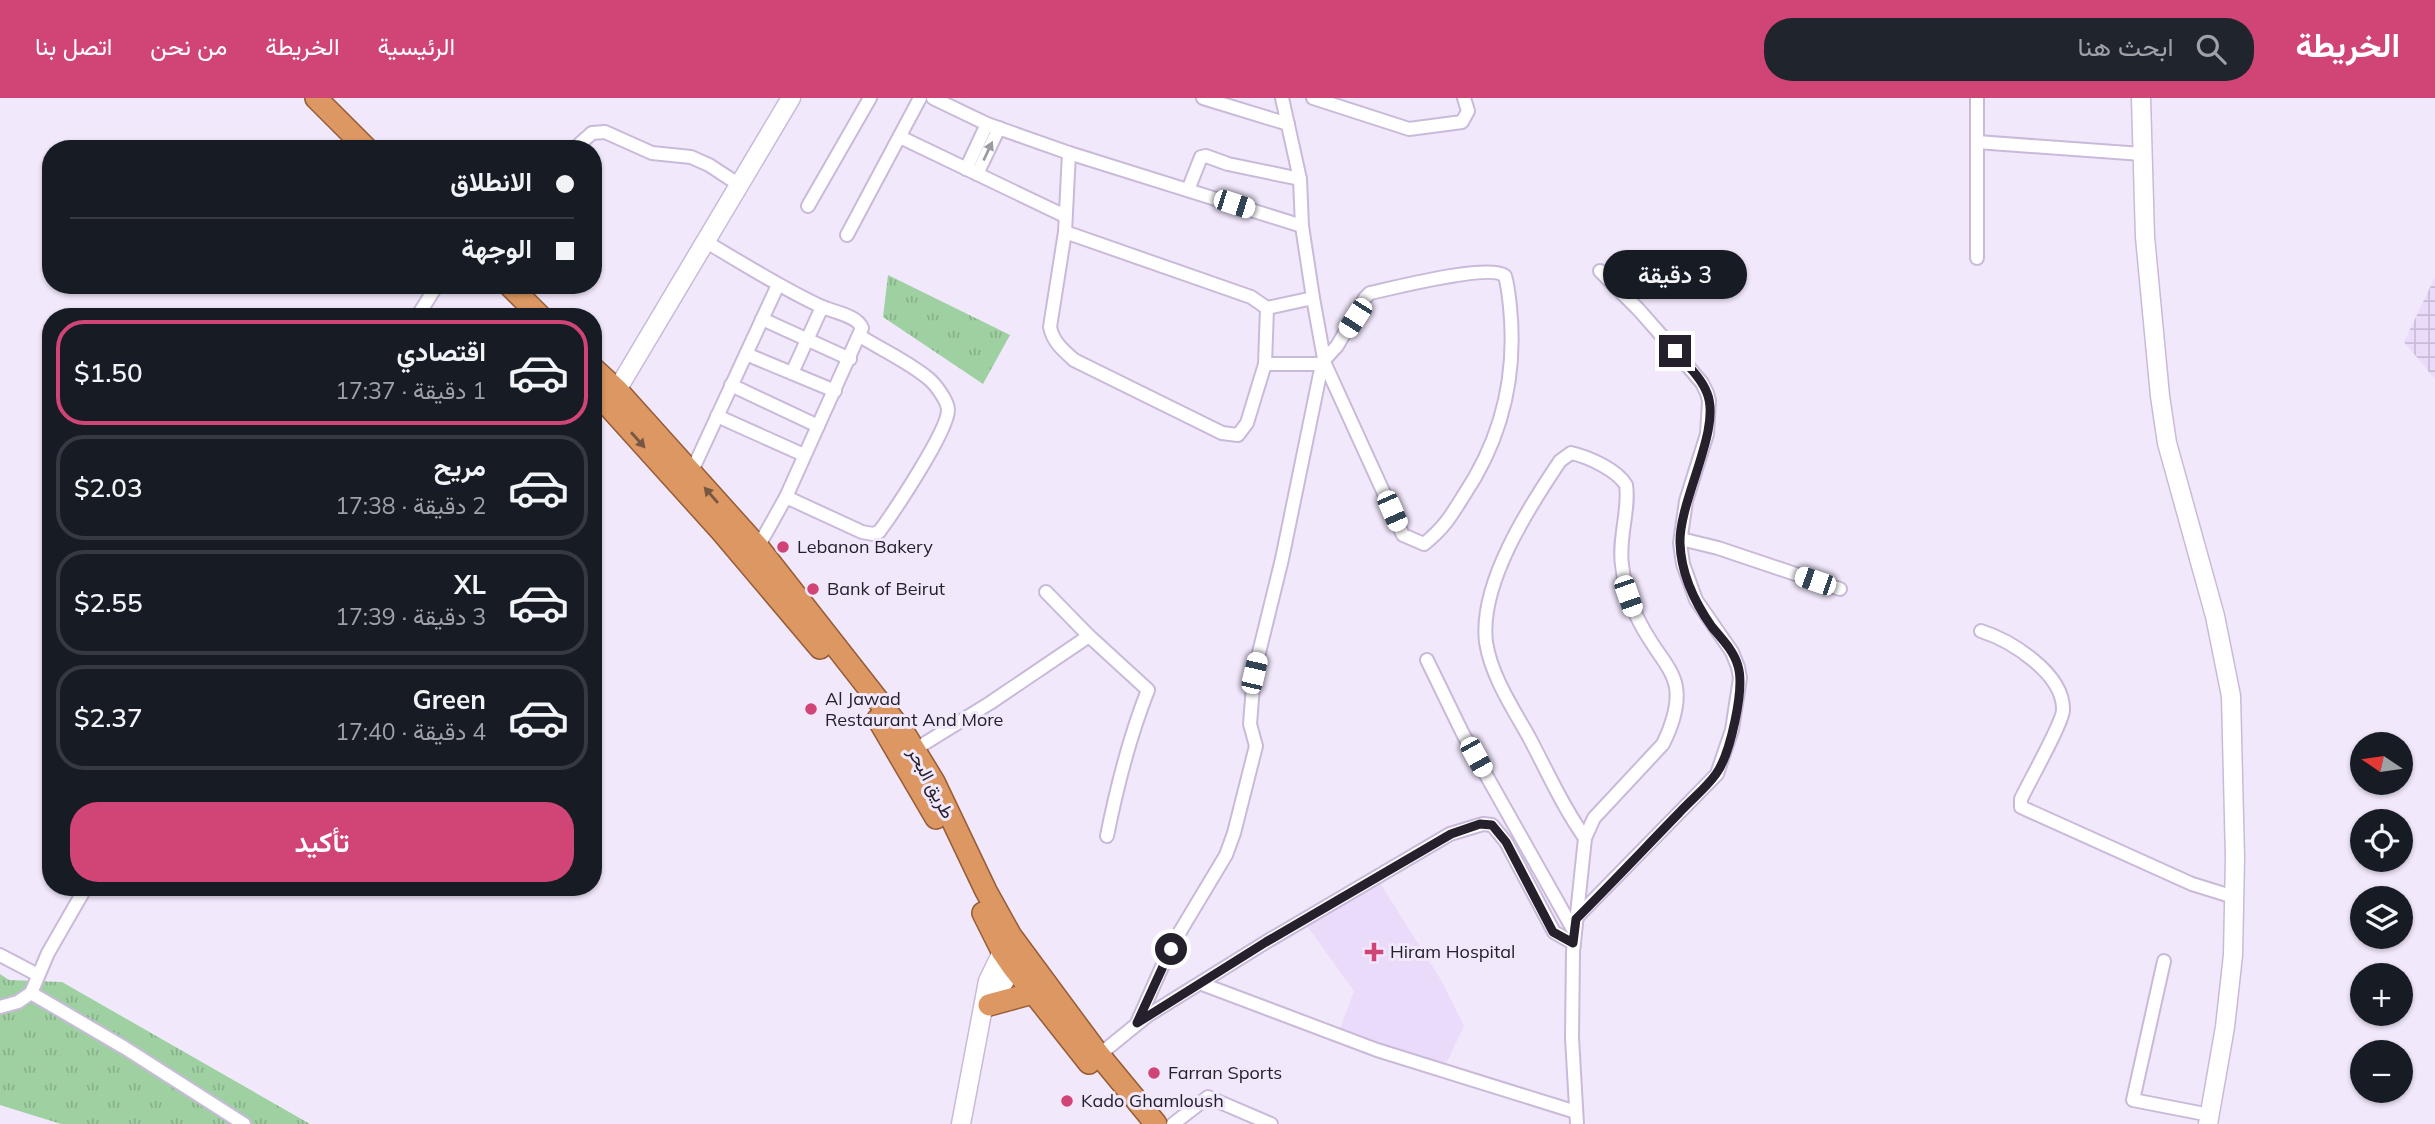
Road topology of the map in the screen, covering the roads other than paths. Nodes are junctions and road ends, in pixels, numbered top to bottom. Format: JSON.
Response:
{"nodes":[{"id":1,"x":316,"y":98,"type":"edge"},
{"id":2,"x":331,"y":98,"type":"edge"},
{"id":3,"x":791,"y":98,"type":"edge"},
{"id":4,"x":870,"y":98,"type":"edge"},
{"id":5,"x":920,"y":98,"type":"edge"},
{"id":6,"x":933,"y":98,"type":"edge"},
{"id":7,"x":1203,"y":98,"type":"edge"},
{"id":8,"x":1282,"y":98,"type":"edge"},
{"id":9,"x":1313,"y":98,"type":"edge"},
{"id":10,"x":1464,"y":98,"type":"edge"},
{"id":11,"x":1977,"y":98,"type":"edge"},
{"id":12,"x":2141,"y":98,"type":"edge"},
{"id":13,"x":1288,"y":124,"type":"junction"},
{"id":14,"x":993,"y":126,"type":"junction"},
{"id":15,"x":900,"y":137,"type":"junction"},
{"id":16,"x":358,"y":140,"type":"edge"},
{"id":17,"x":371,"y":140,"type":"edge"},
{"id":18,"x":584,"y":140,"type":"edge"},
{"id":19,"x":1977,"y":142,"type":"junction"},
{"id":20,"x":1069,"y":153,"type":"junction"},
{"id":21,"x":2142,"y":155,"type":"junction"},
{"id":22,"x":972,"y":171,"type":"junction"},
{"id":23,"x":1300,"y":179,"type":"junction"},
{"id":24,"x":738,"y":184,"type":"junction"},
{"id":25,"x":1188,"y":190,"type":"junction"},
{"id":26,"x":808,"y":206,"type":"dead end"},
{"id":27,"x":1065,"y":216,"type":"junction"},
{"id":28,"x":1302,"y":226,"type":"junction"},
{"id":29,"x":1065,"y":232,"type":"junction"},
{"id":30,"x":846,"y":235,"type":"dead end"},
{"id":31,"x":705,"y":242,"type":"junction"},
{"id":32,"x":1977,"y":258,"type":"dead end"},
{"id":33,"x":1600,"y":271,"type":"dead end"},
{"id":34,"x":778,"y":285,"type":"junction"},
{"id":35,"x":504,"y":294,"type":"edge"},
{"id":36,"x":518,"y":294,"type":"edge"},
{"id":37,"x":1312,"y":298,"type":"junction"},
{"id":38,"x":822,"y":306,"type":"junction"},
{"id":39,"x":518,"y":308,"type":"edge"},
{"id":40,"x":532,"y":308,"type":"edge"},
{"id":41,"x":1267,"y":309,"type":"junction"},
{"id":42,"x":762,"y":319,"type":"junction"},
{"id":43,"x":860,"y":336,"type":"junction"},
{"id":44,"x":808,"y":340,"type":"junction"},
{"id":45,"x":746,"y":354,"type":"junction"},
{"id":46,"x":850,"y":359,"type":"junction"},
{"id":47,"x":1324,"y":362,"type":"junction"},
{"id":48,"x":1265,"y":364,"type":"junction"},
{"id":49,"x":792,"y":373,"type":"junction"},
{"id":50,"x":731,"y":385,"type":"junction"},
{"id":51,"x":835,"y":391,"type":"junction"},
{"id":52,"x":605,"y":394,"type":"edge"},
{"id":53,"x":717,"y":416,"type":"junction"},
{"id":54,"x":818,"y":426,"type":"junction"},
{"id":55,"x":804,"y":454,"type":"junction"},
{"id":56,"x":691,"y":473,"type":"junction"},
{"id":57,"x":786,"y":497,"type":"junction"},
{"id":58,"x":1681,"y":539,"type":"junction"},
{"id":59,"x":758,"y":547,"type":"junction"},
{"id":60,"x":1840,"y":589,"type":"dead end"},
{"id":61,"x":1046,"y":592,"type":"dead end"},
{"id":62,"x":1981,"y":631,"type":"dead end"},
{"id":63,"x":1089,"y":636,"type":"junction"},
{"id":64,"x":1427,"y":660,"type":"dead end"},
{"id":65,"x":914,"y":750,"type":"junction"},
{"id":66,"x":1107,"y":836,"type":"dead end"},
{"id":67,"x":1585,"y":838,"type":"junction"},
{"id":68,"x":81,"y":896,"type":"edge"},
{"id":69,"x":2234,"y":897,"type":"junction"},
{"id":70,"x":1574,"y":931,"type":"junction"},
{"id":71,"x":1012,"y":952,"type":"junction"},
{"id":72,"x":0,"y":955,"type":"edge"},
{"id":73,"x":2164,"y":961,"type":"dead end"},
{"id":74,"x":38,"y":975,"type":"junction"},
{"id":75,"x":1202,"y":984,"type":"junction"},
{"id":76,"x":31,"y":993,"type":"junction"},
{"id":77,"x":1033,"y":993,"type":"junction"},
{"id":78,"x":0,"y":1007,"type":"edge"},
{"id":79,"x":987,"y":1007,"type":"junction"},
{"id":80,"x":1137,"y":1023,"type":"junction"},
{"id":81,"x":1099,"y":1055,"type":"junction"},
{"id":82,"x":1577,"y":1118,"type":"edge"},
{"id":83,"x":2209,"y":1120,"type":"edge"},
{"id":84,"x":244,"y":1124,"type":"edge"},
{"id":85,"x":961,"y":1124,"type":"edge"},
{"id":86,"x":1140,"y":1124,"type":"edge"},
{"id":87,"x":1156,"y":1124,"type":"edge"},
{"id":88,"x":1173,"y":1124,"type":"edge"},
{"id":89,"x":1271,"y":1124,"type":"edge"}],
"edges":[{"from":1,"to":16,"type":"highway"},
{"from":2,"to":17,"type":"highway"},
{"from":3,"to":24,"type":"main road"},
{"from":4,"to":26,"type":"street"},
{"from":5,"to":15,"type":"street"},
{"from":6,"to":14,"type":"street"},
{"from":7,"to":13,"type":"street"},
{"from":8,"to":13,"type":"street"},
{"from":9,"to":10,"type":"street"},
{"from":11,"to":19,"type":"street"},
{"from":12,"to":21,"type":"main road"},
{"from":13,"to":23,"type":"street"},
{"from":14,"to":20,"type":"street"},
{"from":14,"to":22,"type":"street"},
{"from":15,"to":22,"type":"street"},
{"from":15,"to":30,"type":"street"},
{"from":18,"to":24,"type":"street"},
{"from":19,"to":21,"type":"street"},
{"from":19,"to":32,"type":"street"},
{"from":20,"to":25,"type":"street"},
{"from":20,"to":27,"type":"street"},
{"from":21,"to":69,"type":"main road"},
{"from":22,"to":27,"type":"street"},
{"from":23,"to":25,"type":"street"},
{"from":23,"to":28,"type":"street"},
{"from":24,"to":31,"type":"main road"},
{"from":25,"to":28,"type":"street"},
{"from":27,"to":29,"type":"street"},
{"from":28,"to":37,"type":"street"},
{"from":29,"to":41,"type":"street"},
{"from":29,"to":48,"type":"street"},
{"from":31,"to":34,"type":"street"},
{"from":31,"to":52,"type":"main road"},
{"from":33,"to":58,"type":"street"},
{"from":34,"to":38,"type":"street"},
{"from":34,"to":42,"type":"street"},
{"from":35,"to":39,"type":"highway"},
{"from":36,"to":40,"type":"highway"},
{"from":37,"to":41,"type":"street"},
{"from":37,"to":47,"type":"street"},
{"from":38,"to":43,"type":"street"},
{"from":38,"to":44,"type":"street"},
{"from":41,"to":48,"type":"street"},
{"from":42,"to":44,"type":"street"},
{"from":42,"to":45,"type":"street"},
{"from":43,"to":46,"type":"street"},
{"from":43,"to":57,"type":"street"},
{"from":44,"to":46,"type":"street"},
{"from":44,"to":49,"type":"street"},
{"from":45,"to":49,"type":"street"},
{"from":45,"to":50,"type":"street"},
{"from":46,"to":51,"type":"street"},
{"from":47,"to":47,"type":"street"},
{"from":47,"to":48,"type":"street"},
{"from":47,"to":80,"type":"street"},
{"from":49,"to":51,"type":"street"},
{"from":50,"to":53,"type":"street"},
{"from":50,"to":54,"type":"street"},
{"from":51,"to":54,"type":"street"},
{"from":52,"to":56,"type":"highway","name":"طريق البحر"},
{"from":52,"to":71,"type":"highway","name":"طريق البحر","one_way":true},
{"from":53,"to":55,"type":"street"},
{"from":53,"to":56,"type":"street"},
{"from":54,"to":55,"type":"street"},
{"from":55,"to":57,"type":"street"},
{"from":59,"to":56,"type":"highway","name":"طريق البحر","one_way":true},
{"from":57,"to":59,"type":"street"},
{"from":58,"to":60,"type":"street"},
{"from":58,"to":70,"type":"street"},
{"from":59,"to":65,"type":"highway","name":"طريق البحر"},
{"from":61,"to":63,"type":"street"},
{"from":62,"to":69,"type":"street"},
{"from":63,"to":65,"type":"street"},
{"from":63,"to":66,"type":"street"},
{"from":64,"to":70,"type":"street"},
{"from":65,"to":71,"type":"highway","name":"طريق البحر"},
{"from":67,"to":67,"type":"street"},
{"from":67,"to":70,"type":"street"},
{"from":68,"to":74,"type":"street"},
{"from":69,"to":83,"type":"main road"},
{"from":70,"to":75,"type":"street"},
{"from":70,"to":82,"type":"street"},
{"from":71,"to":77,"type":"highway","name":"طريق البحر"},
{"from":71,"to":79,"type":"main road"},
{"from":71,"to":81,"type":"highway","name":"طريق البحر"},
{"from":72,"to":74,"type":"street"},
{"from":73,"to":83,"type":"street"},
{"from":74,"to":76,"type":"street"},
{"from":75,"to":80,"type":"street"},
{"from":75,"to":82,"type":"street"},
{"from":76,"to":78,"type":"street"},
{"from":76,"to":84,"type":"street"},
{"from":77,"to":79,"type":"highway"},
{"from":77,"to":86,"type":"highway","name":"طريق البحر"},
{"from":79,"to":85,"type":"main road"},
{"from":80,"to":81,"type":"street"},
{"from":81,"to":87,"type":"highway","name":"طريق البحر"},
{"from":88,"to":89,"type":"street"}]}
